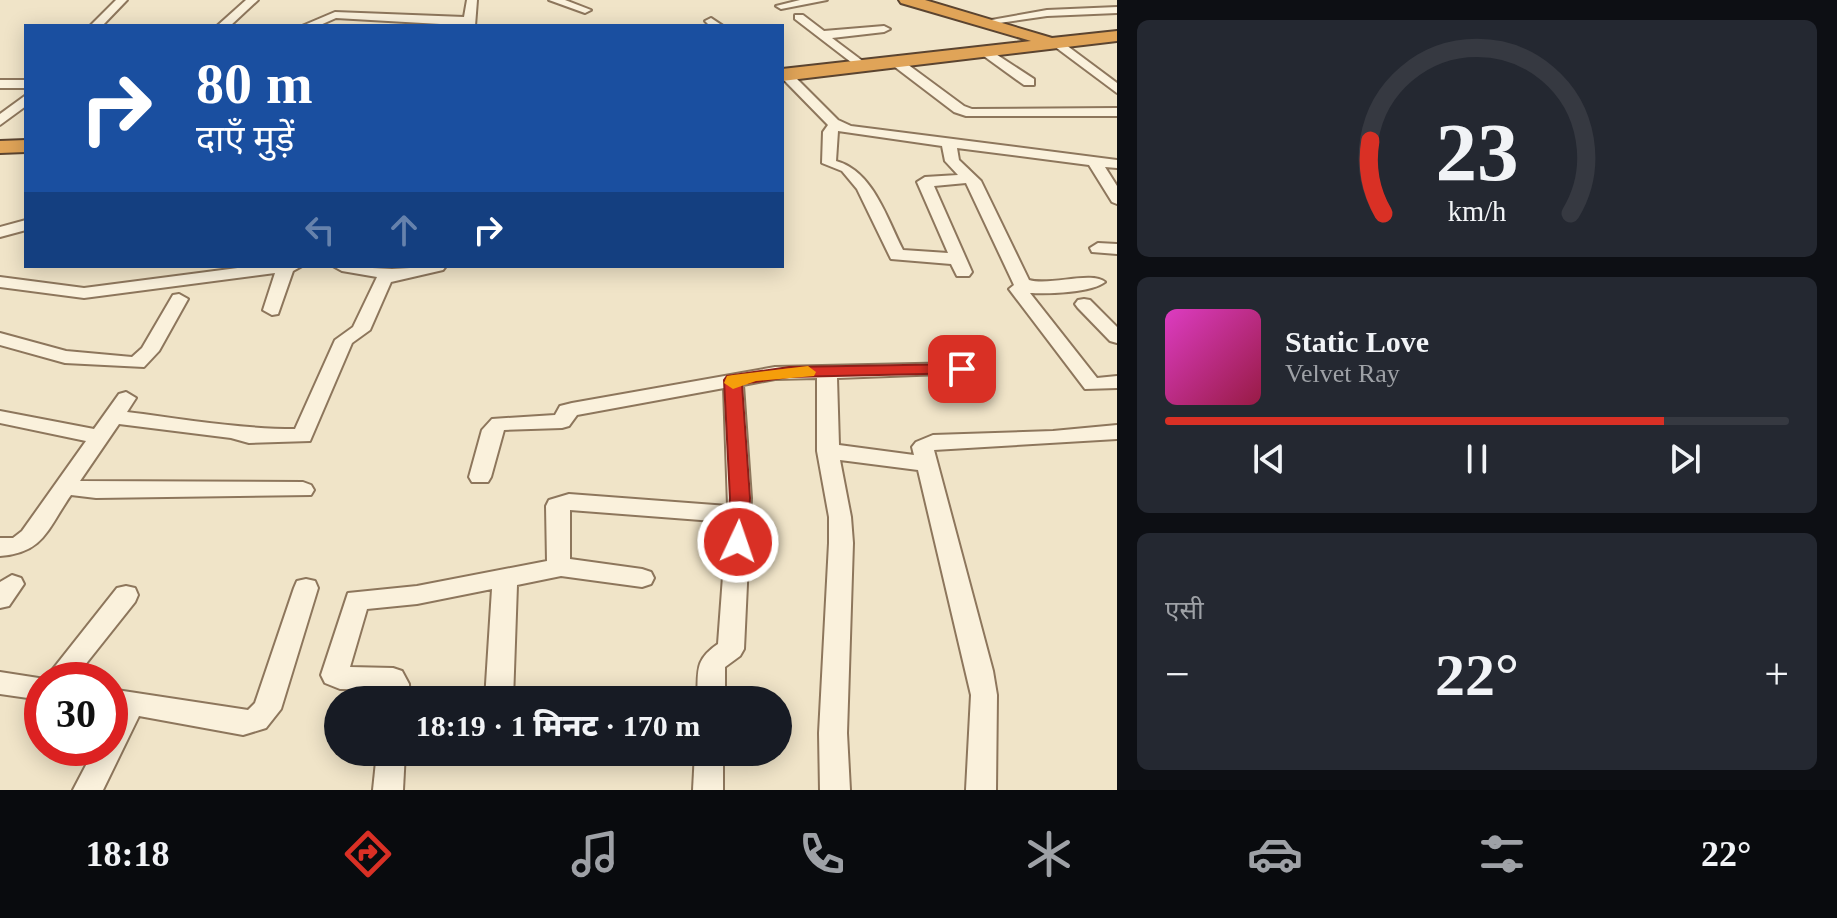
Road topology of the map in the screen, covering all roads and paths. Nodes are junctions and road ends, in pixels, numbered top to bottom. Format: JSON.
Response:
{"nodes":[{"id":1,"x":122,"y":0,"type":"edge"},
{"id":2,"x":253,"y":0,"type":"edge"},
{"id":3,"x":472,"y":0,"type":"edge"},
{"id":4,"x":554,"y":0,"type":"edge"},
{"id":5,"x":822,"y":0,"type":"edge"},
{"id":6,"x":907,"y":0,"type":"edge"},
{"id":7,"x":781,"y":6,"type":"dead end"},
{"id":8,"x":585,"y":10,"type":"dead end"},
{"id":9,"x":1117,"y":10,"type":"edge"},
{"id":10,"x":799,"y":17,"type":"dead end"},
{"id":11,"x":986,"y":22,"type":"junction"},
{"id":12,"x":98,"y":24,"type":"edge"},
{"id":13,"x":225,"y":24,"type":"edge"},
{"id":14,"x":312,"y":24,"type":"edge"},
{"id":15,"x":469,"y":24,"type":"edge"},
{"id":16,"x":884,"y":29,"type":"dead end"},
{"id":17,"x":823,"y":35,"type":"junction"},
{"id":18,"x":1117,"y":36,"type":"edge"},
{"id":19,"x":1058,"y":43,"type":"junction"},
{"id":20,"x":985,"y":51,"type":"junction"},
{"id":21,"x":895,"y":61,"type":"junction"},
{"id":22,"x":860,"y":65,"type":"junction"},
{"id":23,"x":1112,"y":69,"type":"dead end"},
{"id":24,"x":1091,"y":70,"type":"junction"},
{"id":25,"x":784,"y":75,"type":"edge"},
{"id":26,"x":1029,"y":82,"type":"dead end"},
{"id":27,"x":0,"y":84,"type":"edge"},
{"id":28,"x":24,"y":84,"type":"edge"},
{"id":29,"x":1117,"y":89,"type":"edge"},
{"id":30,"x":24,"y":101,"type":"edge"},
{"id":31,"x":1117,"y":101,"type":"edge"},
{"id":32,"x":951,"y":103,"type":"junction"},
{"id":33,"x":1117,"y":112,"type":"edge"},
{"id":34,"x":0,"y":121,"type":"edge"},
{"id":35,"x":835,"y":125,"type":"junction"},
{"id":36,"x":949,"y":145,"type":"junction"},
{"id":37,"x":24,"y":146,"type":"edge"},
{"id":38,"x":0,"y":147,"type":"edge"},
{"id":39,"x":1095,"y":162,"type":"junction"},
{"id":40,"x":1117,"y":164,"type":"edge"},
{"id":41,"x":971,"y":178,"type":"junction"},
{"id":42,"x":1117,"y":199,"type":"edge"},
{"id":43,"x":24,"y":226,"type":"edge"},
{"id":44,"x":0,"y":232,"type":"edge"},
{"id":45,"x":1098,"y":248,"type":"dead end"},
{"id":46,"x":1117,"y":249,"type":"edge"},
{"id":47,"x":278,"y":268,"type":"edge"},
{"id":48,"x":286,"y":268,"type":"edge"},
{"id":49,"x":360,"y":268,"type":"edge"},
{"id":50,"x":426,"y":268,"type":"edge"},
{"id":51,"x":392,"y":274,"type":"junction"},
{"id":52,"x":0,"y":282,"type":"edge"},
{"id":53,"x":1096,"y":282,"type":"dead end"},
{"id":54,"x":1029,"y":288,"type":"junction"},
{"id":55,"x":179,"y":299,"type":"dead end"},
{"id":56,"x":1084,"y":304,"type":"dead end"},
{"id":57,"x":272,"y":310,"type":"dead end"},
{"id":58,"x":1117,"y":337,"type":"edge"},
{"id":59,"x":0,"y":339,"type":"edge"},
{"id":60,"x":962,"y":369,"type":"dead end"},
{"id":61,"x":827,"y":372,"type":"junction"},
{"id":62,"x":733,"y":380,"type":"junction"},
{"id":63,"x":1117,"y":382,"type":"edge"},
{"id":64,"x":0,"y":417,"type":"edge"},
{"id":65,"x":1117,"y":432,"type":"edge"},
{"id":66,"x":101,"y":437,"type":"junction"},
{"id":67,"x":828,"y":451,"type":"junction"},
{"id":68,"x":927,"y":464,"type":"junction"},
{"id":69,"x":480,"y":477,"type":"dead end"},
{"id":70,"x":66,"y":487,"type":"junction"},
{"id":71,"x":303,"y":490,"type":"dead end"},
{"id":72,"x":739,"y":515,"type":"junction"},
{"id":73,"x":0,"y":547,"type":"edge"},
{"id":74,"x":561,"y":567,"type":"junction"},
{"id":75,"x":505,"y":578,"type":"junction"},
{"id":76,"x":642,"y":578,"type":"dead end"},
{"id":77,"x":306,"y":588,"type":"dead end"},
{"id":78,"x":126,"y":595,"type":"dead end"},
{"id":79,"x":72,"y":662,"type":"edge"},
{"id":80,"x":0,"y":683,"type":"edge"},
{"id":81,"x":24,"y":686,"type":"edge"},
{"id":82,"x":396,"y":686,"type":"edge"},
{"id":83,"x":500,"y":686,"type":"edge"},
{"id":84,"x":711,"y":686,"type":"edge"},
{"id":85,"x":128,"y":703,"type":"edge"},
{"id":86,"x":100,"y":766,"type":"edge"},
{"id":87,"x":390,"y":766,"type":"edge"},
{"id":88,"x":709,"y":766,"type":"edge"},
{"id":89,"x":88,"y":790,"type":"edge"},
{"id":90,"x":388,"y":790,"type":"edge"},
{"id":91,"x":708,"y":790,"type":"edge"},
{"id":92,"x":835,"y":790,"type":"edge"},
{"id":93,"x":981,"y":790,"type":"edge"}],
"edges":[{"from":1,"to":12,"type":"street"},
{"from":2,"to":13,"type":"street"},
{"from":3,"to":15,"type":"street"},
{"from":4,"to":8,"type":"street"},
{"from":5,"to":7,"type":"street"},
{"from":6,"to":11,"type":"highway"},
{"from":9,"to":11,"type":"street"},
{"from":10,"to":17,"type":"street"},
{"from":11,"to":19,"type":"highway"},
{"from":14,"to":15,"type":"street"},
{"from":16,"to":17,"type":"street"},
{"from":17,"to":22,"type":"street"},
{"from":18,"to":19,"type":"highway"},
{"from":19,"to":20,"type":"highway"},
{"from":19,"to":24,"type":"street"},
{"from":20,"to":21,"type":"highway"},
{"from":20,"to":26,"type":"street"},
{"from":21,"to":22,"type":"highway"},
{"from":21,"to":32,"type":"street"},
{"from":22,"to":25,"type":"highway"},
{"from":23,"to":24,"type":"street"},
{"from":24,"to":29,"type":"street"},
{"from":25,"to":35,"type":"street"},
{"from":27,"to":28,"type":"street"},
{"from":30,"to":34,"type":"street"},
{"from":31,"to":32,"type":"street"},
{"from":32,"to":33,"type":"street"},
{"from":35,"to":36,"type":"street"},
{"from":35,"to":41,"type":"street"},
{"from":36,"to":39,"type":"street"},
{"from":36,"to":41,"type":"street"},
{"from":37,"to":38,"type":"highway"},
{"from":39,"to":40,"type":"street"},
{"from":39,"to":42,"type":"street"},
{"from":41,"to":54,"type":"street"},
{"from":43,"to":44,"type":"street"},
{"from":45,"to":46,"type":"street"},
{"from":47,"to":52,"type":"street"},
{"from":48,"to":57,"type":"street"},
{"from":49,"to":51,"type":"street"},
{"from":50,"to":51,"type":"street"},
{"from":51,"to":66,"type":"street"},
{"from":53,"to":54,"type":"street"},
{"from":54,"to":63,"type":"street"},
{"from":55,"to":59,"type":"street"},
{"from":56,"to":58,"type":"street"},
{"from":60,"to":61,"type":"street"},
{"from":61,"to":62,"type":"street"},
{"from":61,"to":67,"type":"street"},
{"from":62,"to":69,"type":"street"},
{"from":62,"to":72,"type":"street"},
{"from":64,"to":66,"type":"street"},
{"from":65,"to":68,"type":"street"},
{"from":66,"to":70,"type":"street"},
{"from":67,"to":68,"type":"street"},
{"from":67,"to":92,"type":"street"},
{"from":68,"to":93,"type":"street"},
{"from":70,"to":71,"type":"street"},
{"from":70,"to":73,"type":"street"},
{"from":72,"to":74,"type":"street"},
{"from":72,"to":84,"type":"street"},
{"from":74,"to":75,"type":"street"},
{"from":74,"to":76,"type":"street"},
{"from":75,"to":82,"type":"street"},
{"from":75,"to":83,"type":"street"},
{"from":77,"to":85,"type":"street"},
{"from":78,"to":79,"type":"street"},
{"from":80,"to":81,"type":"street"},
{"from":86,"to":89,"type":"street"},
{"from":87,"to":90,"type":"street"},
{"from":88,"to":91,"type":"street"}]}
